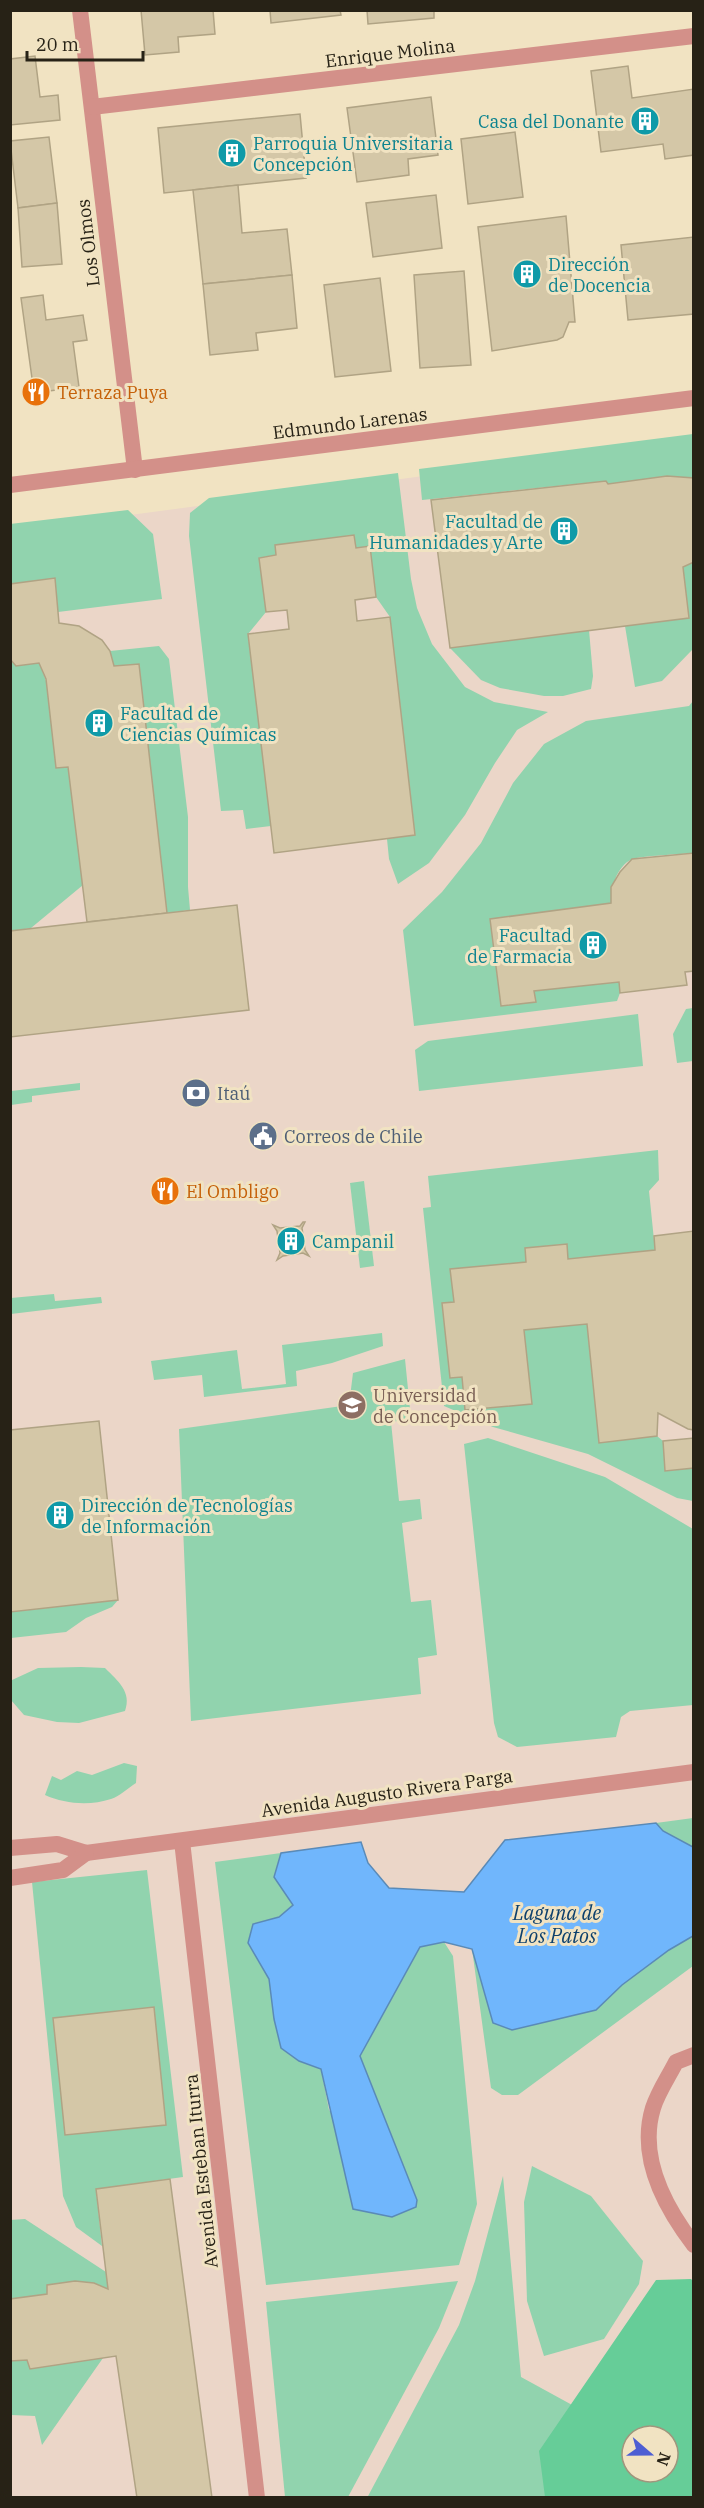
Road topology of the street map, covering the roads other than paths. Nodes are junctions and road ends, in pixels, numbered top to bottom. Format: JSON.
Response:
{"nodes":[{"id":1,"x":80,"y":10,"type":"edge"},
{"id":2,"x":693,"y":36,"type":"edge"},
{"id":3,"x":92,"y":107,"type":"junction"},
{"id":4,"x":693,"y":398,"type":"edge"},
{"id":5,"x":135,"y":470,"type":"junction"},
{"id":6,"x":10,"y":485,"type":"edge"},
{"id":7,"x":693,"y":1772,"type":"edge"},
{"id":8,"x":182,"y":1841,"type":"junction"},
{"id":9,"x":10,"y":1848,"type":"edge"},
{"id":10,"x":86,"y":1853,"type":"junction"},
{"id":11,"x":10,"y":1878,"type":"edge"},
{"id":12,"x":693,"y":2055,"type":"edge"},
{"id":13,"x":693,"y":2245,"type":"edge"},
{"id":14,"x":257,"y":2498,"type":"edge"}],
"edges":[{"from":1,"to":3,"type":"street","name":"Los Olmos"},
{"from":2,"to":3,"type":"street","name":"Enrique Molina"},
{"from":3,"to":5,"type":"street","name":"Los Olmos"},
{"from":4,"to":5,"type":"street","name":"Edmundo Larenas"},
{"from":5,"to":6,"type":"street","name":"Edmundo Larenas"},
{"from":7,"to":8,"type":"street","name":"Avenida Augusto Rivera Parga"},
{"from":8,"to":10,"type":"street","name":"Avenida Augusto Rivera Parga"},
{"from":8,"to":14,"type":"street","name":"Avenida Esteban Iturra"},
{"from":9,"to":10,"type":"street","name":"Avenida Augusto Rivera Parga"},
{"from":10,"to":11,"type":"street","name":"Avenida Augusto Rivera Parga"},
{"from":12,"to":13,"type":"street"}]}
